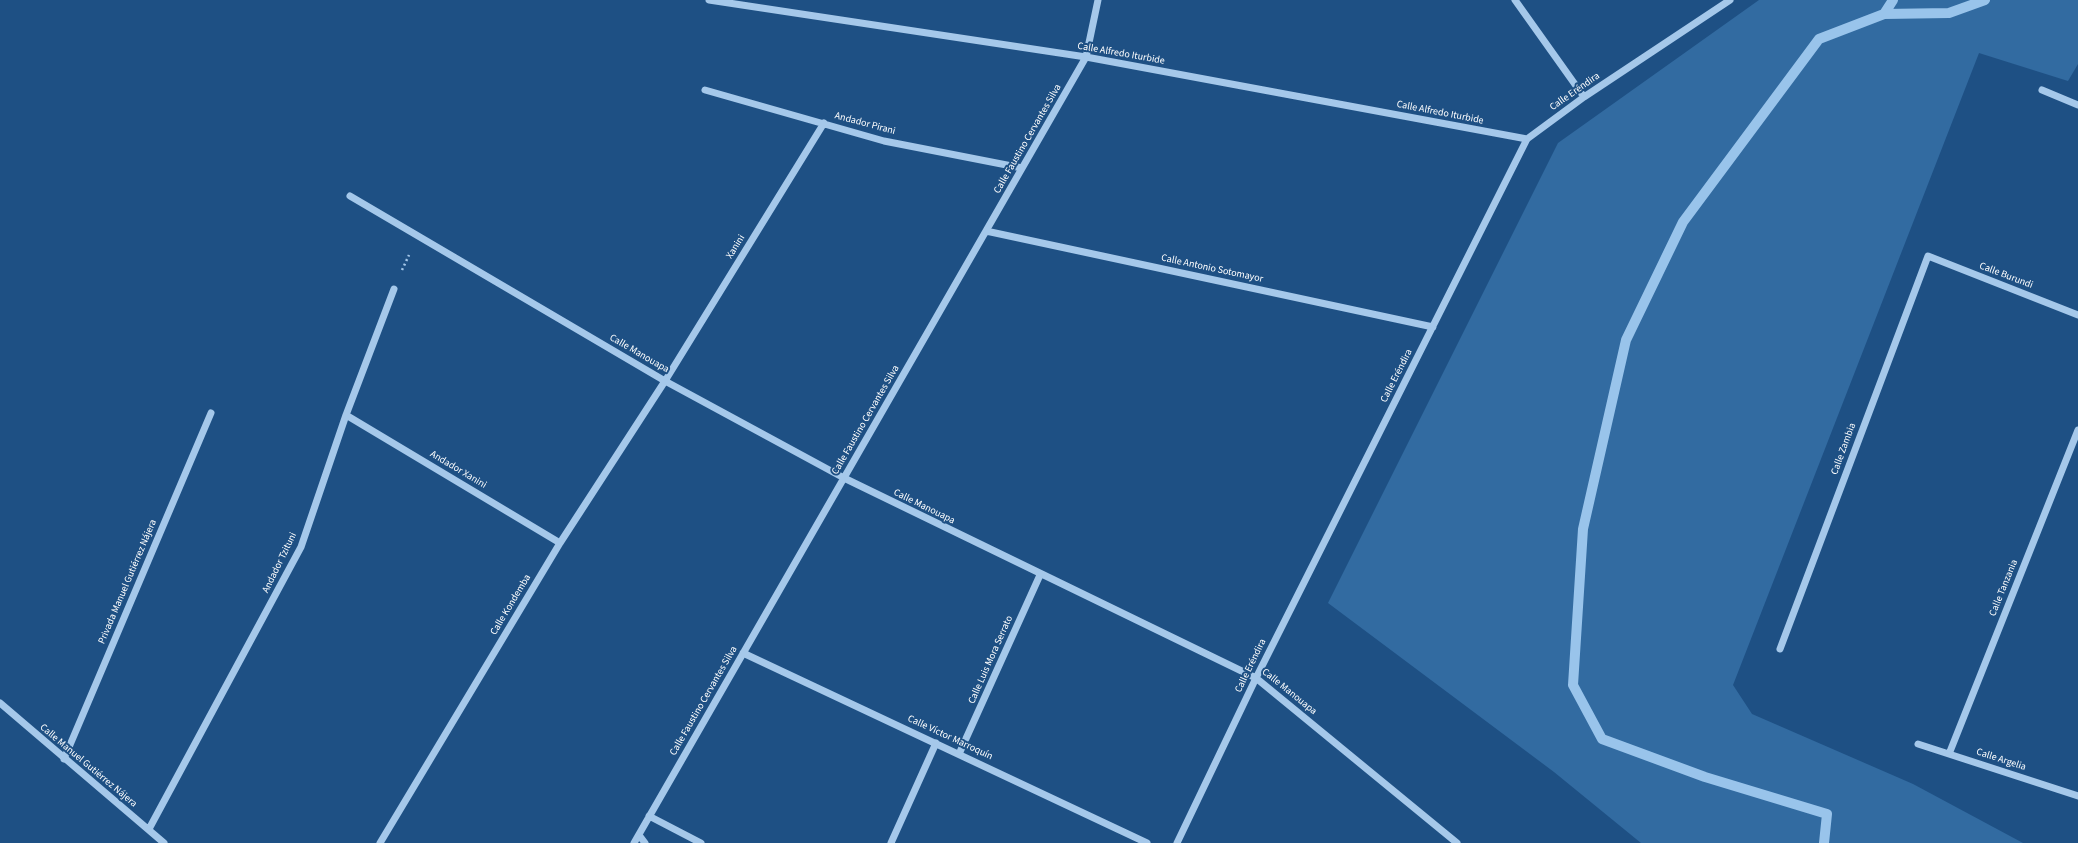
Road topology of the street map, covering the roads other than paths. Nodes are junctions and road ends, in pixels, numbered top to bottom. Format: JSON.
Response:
{"nodes":[{"id":1,"x":709,"y":0,"type":"edge"},
{"id":2,"x":1098,"y":0,"type":"edge"},
{"id":3,"x":1515,"y":0,"type":"edge"},
{"id":4,"x":1730,"y":0,"type":"edge"},
{"id":5,"x":1086,"y":57,"type":"junction"},
{"id":6,"x":705,"y":90,"type":"dead end"},
{"id":7,"x":2042,"y":90,"type":"dead end"},
{"id":8,"x":1584,"y":97,"type":"junction"},
{"id":9,"x":2078,"y":105,"type":"edge"},
{"id":10,"x":824,"y":123,"type":"junction"},
{"id":11,"x":1527,"y":139,"type":"junction"},
{"id":12,"x":1022,"y":168,"type":"junction"},
{"id":13,"x":350,"y":196,"type":"dead end"},
{"id":14,"x":986,"y":231,"type":"junction"},
{"id":15,"x":1928,"y":256,"type":"joint"},
{"id":16,"x":394,"y":289,"type":"road end"},
{"id":17,"x":2078,"y":315,"type":"edge"},
{"id":18,"x":1433,"y":327,"type":"junction"},
{"id":19,"x":665,"y":381,"type":"junction"},
{"id":20,"x":211,"y":413,"type":"dead end"},
{"id":21,"x":346,"y":415,"type":"junction"},
{"id":22,"x":2078,"y":430,"type":"edge"},
{"id":23,"x":844,"y":478,"type":"junction"},
{"id":24,"x":560,"y":543,"type":"junction"},
{"id":25,"x":1040,"y":575,"type":"junction"},
{"id":26,"x":1780,"y":649,"type":"dead end"},
{"id":27,"x":744,"y":653,"type":"junction"},
{"id":28,"x":1256,"y":678,"type":"junction"},
{"id":29,"x":0,"y":703,"type":"edge"},
{"id":30,"x":936,"y":743,"type":"junction"},
{"id":31,"x":1918,"y":744,"type":"dead end"},
{"id":32,"x":959,"y":754,"type":"junction"},
{"id":33,"x":1949,"y":754,"type":"junction"},
{"id":34,"x":64,"y":759,"type":"junction"},
{"id":35,"x":2078,"y":796,"type":"edge"},
{"id":36,"x":649,"y":816,"type":"junction"},
{"id":37,"x":149,"y":829,"type":"junction"},
{"id":38,"x":639,"y":835,"type":"junction"},
{"id":39,"x":164,"y":843,"type":"edge"},
{"id":40,"x":380,"y":843,"type":"edge"},
{"id":41,"x":634,"y":843,"type":"edge"},
{"id":42,"x":645,"y":843,"type":"edge"},
{"id":43,"x":701,"y":843,"type":"edge"},
{"id":44,"x":891,"y":843,"type":"edge"},
{"id":45,"x":1147,"y":843,"type":"edge"},
{"id":46,"x":1177,"y":843,"type":"edge"},
{"id":47,"x":1457,"y":843,"type":"edge"}],
"edges":[{"from":1,"to":5,"type":"street","name":"Calle Alfredo Iturbide"},
{"from":2,"to":5,"type":"street","name":"Calle Faustino Cervantes Silva"},
{"from":3,"to":8,"type":"street"},
{"from":4,"to":8,"type":"street","name":"Calle Eréndira"},
{"from":5,"to":11,"type":"street","name":"Calle Alfredo Iturbide"},
{"from":5,"to":12,"type":"street","name":"Calle Faustino Cervantes Silva"},
{"from":6,"to":10,"type":"street","name":"Andador Pirani"},
{"from":7,"to":9,"type":"street"},
{"from":8,"to":11,"type":"street","name":"Calle Eréndira"},
{"from":10,"to":12,"type":"street","name":"Andador Pirani"},
{"from":10,"to":19,"type":"street","name":"Xanini"},
{"from":11,"to":18,"type":"street","name":"Calle Eréndira"},
{"from":12,"to":14,"type":"street","name":"Calle Faustino Cervantes Silva"},
{"from":13,"to":19,"type":"street","name":"Calle Manouapa"},
{"from":14,"to":18,"type":"street","name":"Calle Antonio Sotomayor"},
{"from":14,"to":23,"type":"street","name":"Calle Faustino Cervantes Silva"},
{"from":15,"to":17,"type":"street","name":"Calle Burundi"},
{"from":15,"to":26,"type":"street","name":"Calle Zambia"},
{"from":16,"to":21,"type":"street","name":"Andador Tzituni"},
{"from":18,"to":28,"type":"street","name":"Calle Eréndira"},
{"from":19,"to":23,"type":"street","name":"Calle Manouapa"},
{"from":19,"to":24,"type":"street","name":"Calle Kondemba"},
{"from":20,"to":34,"type":"street","name":"Privada Manuel Gutiérrez Nájera"},
{"from":21,"to":24,"type":"street","name":"Andador Xanini"},
{"from":21,"to":37,"type":"street","name":"Andador Tzituni"},
{"from":22,"to":33,"type":"street","name":"Calle Tanzania"},
{"from":23,"to":25,"type":"street","name":"Calle Manouapa"},
{"from":23,"to":27,"type":"street","name":"Calle Faustino Cervantes Silva"},
{"from":24,"to":40,"type":"street","name":"Calle Kondemba"},
{"from":25,"to":28,"type":"street","name":"Calle Manouapa"},
{"from":25,"to":32,"type":"street","name":"Calle Luis Mora Serrato"},
{"from":27,"to":30,"type":"street","name":"Calle Víctor Marroquín"},
{"from":27,"to":36,"type":"street","name":"Calle Faustino Cervantes Silva"},
{"from":28,"to":46,"type":"street","name":"Calle Eréndira"},
{"from":28,"to":47,"type":"street","name":"Calle Manouapa"},
{"from":29,"to":34,"type":"street","name":"Calle Manuel Gutiérrez Nájera"},
{"from":30,"to":32,"type":"street","name":"Calle Víctor Marroquín"},
{"from":30,"to":44,"type":"street"},
{"from":31,"to":33,"type":"street","name":"Calle Argelia"},
{"from":32,"to":45,"type":"street","name":"Calle Víctor Marroquín"},
{"from":33,"to":35,"type":"street","name":"Calle Argelia"},
{"from":34,"to":37,"type":"street","name":"Calle Manuel Gutiérrez Nájera"},
{"from":36,"to":38,"type":"street","name":"Calle Faustino Cervantes Silva"},
{"from":36,"to":43,"type":"street"},
{"from":37,"to":39,"type":"street","name":"Calle Manuel Gutiérrez Nájera"},
{"from":38,"to":41,"type":"street","name":"Calle Faustino Cervantes Silva"},
{"from":38,"to":42,"type":"street"}]}
